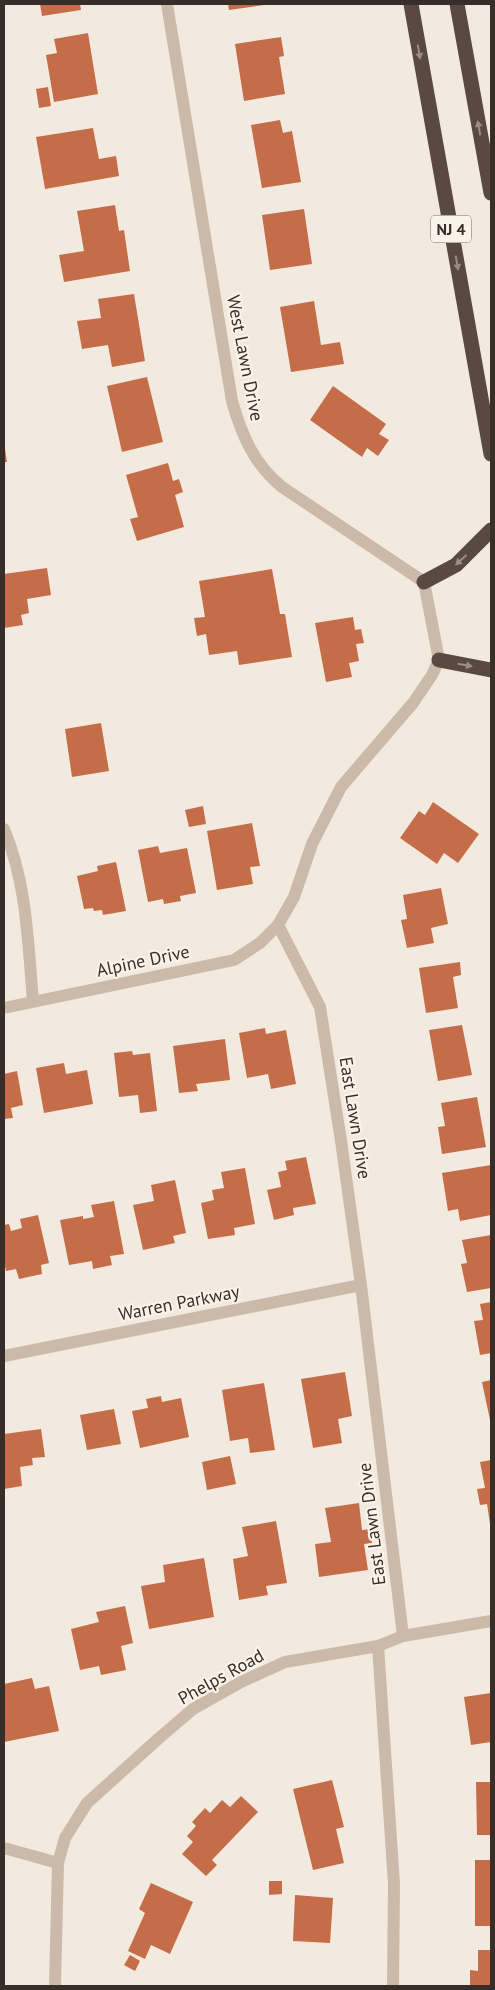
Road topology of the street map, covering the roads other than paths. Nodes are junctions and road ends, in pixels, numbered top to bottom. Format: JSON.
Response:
{"nodes":[{"id":1,"x":167,"y":4,"type":"edge"},
{"id":2,"x":411,"y":4,"type":"edge"},
{"id":3,"x":457,"y":4,"type":"edge"},
{"id":4,"x":491,"y":193,"type":"edge"},
{"id":5,"x":491,"y":454,"type":"edge"},
{"id":6,"x":491,"y":530,"type":"edge"},
{"id":7,"x":424,"y":582,"type":"junction"},
{"id":8,"x":440,"y":660,"type":"junction"},
{"id":9,"x":491,"y":670,"type":"edge"},
{"id":10,"x":4,"y":829,"type":"edge"},
{"id":11,"x":278,"y":925,"type":"junction"},
{"id":12,"x":33,"y":1002,"type":"junction"},
{"id":13,"x":4,"y":1008,"type":"edge"},
{"id":14,"x":361,"y":1285,"type":"junction"},
{"id":15,"x":4,"y":1356,"type":"edge"},
{"id":16,"x":491,"y":1621,"type":"edge"},
{"id":17,"x":403,"y":1636,"type":"junction"},
{"id":18,"x":378,"y":1646,"type":"junction"},
{"id":19,"x":4,"y":1848,"type":"edge"},
{"id":20,"x":58,"y":1863,"type":"junction"},
{"id":21,"x":56,"y":1986,"type":"edge"},
{"id":22,"x":393,"y":1986,"type":"edge"}],
"edges":[{"from":1,"to":7,"type":"street","name":"West Lawn Drive"},
{"from":2,"to":5,"type":"highway","number":"NJ 4","one_way":true},
{"from":4,"to":3,"type":"highway","one_way":true},
{"from":6,"to":7,"type":"highway","one_way":true},
{"from":7,"to":8,"type":"street"},
{"from":8,"to":9,"type":"highway","one_way":true},
{"from":8,"to":11,"type":"street"},
{"from":10,"to":12,"type":"street"},
{"from":11,"to":12,"type":"street","name":"Alpine Drive"},
{"from":11,"to":14,"type":"street","name":"East Lawn Drive"},
{"from":12,"to":13,"type":"street","name":"Alpine Drive"},
{"from":14,"to":15,"type":"street","name":"Warren Parkway"},
{"from":14,"to":17,"type":"street","name":"East Lawn Drive"},
{"from":16,"to":17,"type":"street","name":"Phelps Road"},
{"from":17,"to":18,"type":"street","name":"Phelps Road"},
{"from":18,"to":20,"type":"street","name":"Phelps Road"},
{"from":18,"to":22,"type":"street"},
{"from":19,"to":20,"type":"street"},
{"from":20,"to":21,"type":"street","name":"Phelps Road"}]}
